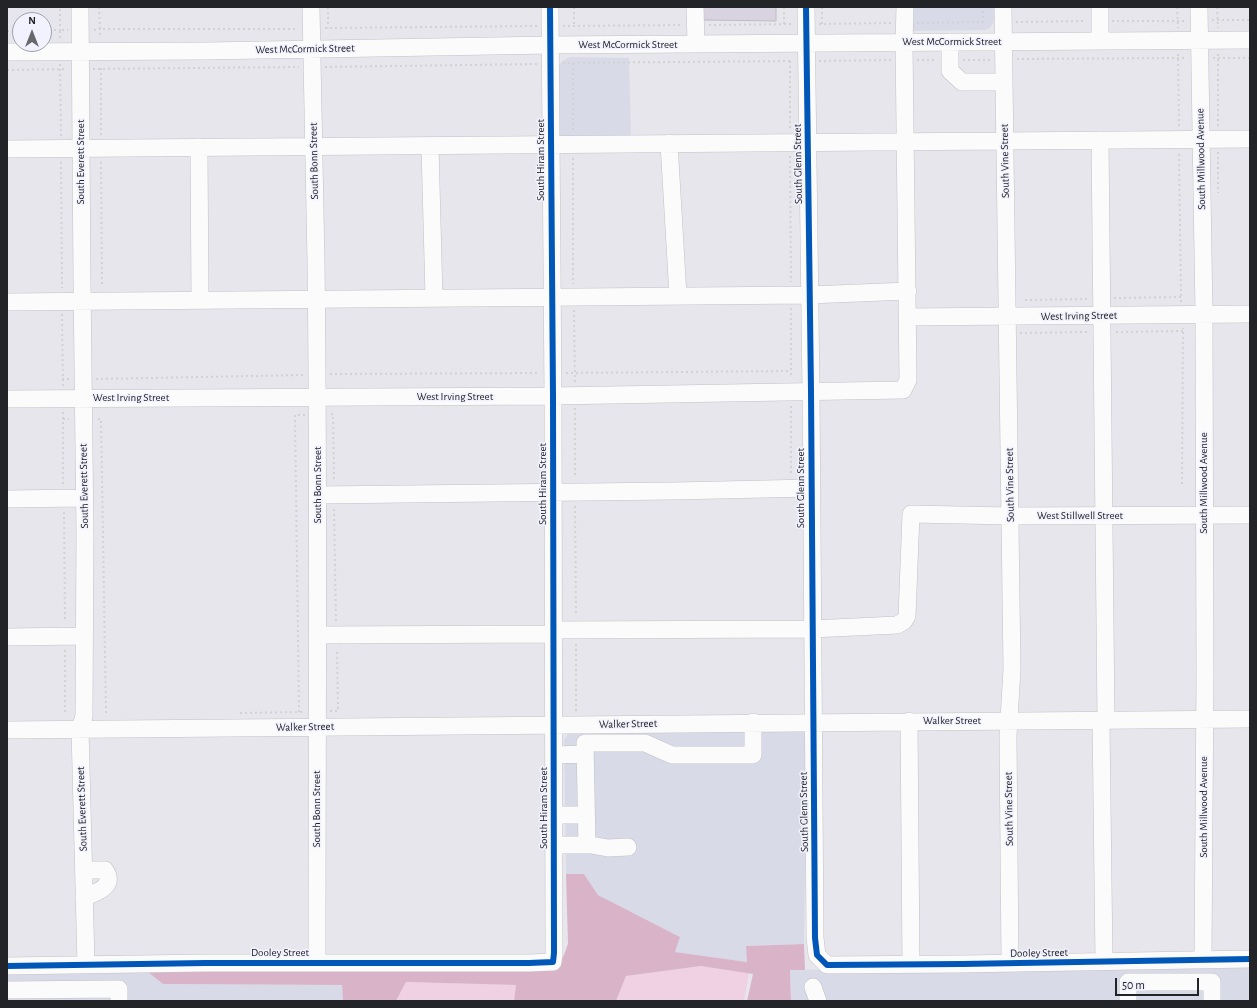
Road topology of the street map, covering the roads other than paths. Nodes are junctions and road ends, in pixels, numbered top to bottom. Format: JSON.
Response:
{"nodes":[{"id":1,"x":80,"y":7,"type":"edge"},
{"id":2,"x":311,"y":7,"type":"edge"},
{"id":3,"x":550,"y":7,"type":"edge"},
{"id":4,"x":695,"y":7,"type":"edge"},
{"id":5,"x":806,"y":7,"type":"edge"},
{"id":6,"x":905,"y":7,"type":"edge"},
{"id":7,"x":1004,"y":14,"type":"edge"},
{"id":8,"x":1100,"y":14,"type":"edge"},
{"id":9,"x":1199,"y":14,"type":"edge"},
{"id":10,"x":1250,"y":40,"type":"edge"},
{"id":11,"x":1100,"y":41,"type":"junction"},
{"id":12,"x":1200,"y":41,"type":"junction"},
{"id":13,"x":950,"y":42,"type":"junction"},
{"id":14,"x":1004,"y":42,"type":"junction"},
{"id":15,"x":904,"y":43,"type":"junction"},
{"id":16,"x":696,"y":44,"type":"junction"},
{"id":17,"x":806,"y":44,"type":"junction"},
{"id":18,"x":550,"y":45,"type":"junction"},
{"id":19,"x":312,"y":49,"type":"junction"},
{"id":20,"x":7,"y":52,"type":"edge"},
{"id":21,"x":81,"y":52,"type":"junction"},
{"id":22,"x":1004,"y":82,"type":"junction"},
{"id":23,"x":1201,"y":139,"type":"junction"},
{"id":24,"x":1250,"y":139,"type":"edge"},
{"id":25,"x":1005,"y":140,"type":"junction"},
{"id":26,"x":1100,"y":140,"type":"junction"},
{"id":27,"x":808,"y":142,"type":"junction"},
{"id":28,"x":906,"y":142,"type":"junction"},
{"id":29,"x":669,"y":143,"type":"junction"},
{"id":30,"x":551,"y":144,"type":"junction"},
{"id":31,"x":314,"y":146,"type":"junction"},
{"id":32,"x":430,"y":146,"type":"junction"},
{"id":33,"x":199,"y":147,"type":"junction"},
{"id":34,"x":81,"y":148,"type":"junction"},
{"id":35,"x":7,"y":149,"type":"edge"},
{"id":36,"x":908,"y":291,"type":"junction"},
{"id":37,"x":809,"y":295,"type":"junction"},
{"id":38,"x":678,"y":296,"type":"junction"},
{"id":39,"x":552,"y":297,"type":"junction"},
{"id":40,"x":434,"y":298,"type":"junction"},
{"id":41,"x":317,"y":299,"type":"junction"},
{"id":42,"x":200,"y":300,"type":"junction"},
{"id":43,"x":82,"y":301,"type":"junction"},
{"id":44,"x":7,"y":302,"type":"edge"},
{"id":45,"x":1204,"y":314,"type":"junction"},
{"id":46,"x":1250,"y":314,"type":"edge"},
{"id":47,"x":1102,"y":316,"type":"junction"},
{"id":48,"x":908,"y":317,"type":"junction"},
{"id":49,"x":1008,"y":317,"type":"junction"},
{"id":50,"x":810,"y":391,"type":"junction"},
{"id":51,"x":553,"y":396,"type":"junction"},
{"id":52,"x":318,"y":398,"type":"junction"},
{"id":53,"x":7,"y":399,"type":"edge"},
{"id":54,"x":83,"y":399,"type":"junction"},
{"id":55,"x":811,"y":488,"type":"junction"},
{"id":56,"x":553,"y":492,"type":"junction"},
{"id":57,"x":318,"y":495,"type":"junction"},
{"id":58,"x":84,"y":498,"type":"junction"},
{"id":59,"x":7,"y":499,"type":"edge"},
{"id":60,"x":1204,"y":515,"type":"junction"},
{"id":61,"x":1250,"y":515,"type":"edge"},
{"id":62,"x":1010,"y":516,"type":"junction"},
{"id":63,"x":1104,"y":516,"type":"junction"},
{"id":64,"x":812,"y":628,"type":"junction"},
{"id":65,"x":553,"y":632,"type":"junction"},
{"id":66,"x":318,"y":635,"type":"junction"},
{"id":67,"x":84,"y":636,"type":"junction"},
{"id":68,"x":7,"y":637,"type":"edge"},
{"id":69,"x":1204,"y":719,"type":"junction"},
{"id":70,"x":1250,"y":719,"type":"edge"},
{"id":71,"x":1103,"y":720,"type":"junction"},
{"id":72,"x":909,"y":721,"type":"junction"},
{"id":73,"x":1009,"y":721,"type":"junction"},
{"id":74,"x":753,"y":722,"type":"junction"},
{"id":75,"x":813,"y":722,"type":"junction"},
{"id":76,"x":655,"y":723,"type":"junction"},
{"id":77,"x":554,"y":724,"type":"junction"},
{"id":78,"x":318,"y":727,"type":"junction"},
{"id":79,"x":80,"y":729,"type":"junction"},
{"id":80,"x":7,"y":730,"type":"edge"},
{"id":81,"x":655,"y":747,"type":"junction"},
{"id":82,"x":585,"y":754,"type":"junction"},
{"id":83,"x":554,"y":755,"type":"junction"},
{"id":84,"x":554,"y":815,"type":"junction"},
{"id":85,"x":586,"y":815,"type":"junction"},
{"id":86,"x":554,"y":845,"type":"junction"},
{"id":87,"x":587,"y":845,"type":"junction"},
{"id":88,"x":628,"y":847,"type":"dead end"},
{"id":89,"x":84,"y":870,"type":"junction"},
{"id":90,"x":84,"y":898,"type":"junction"},
{"id":91,"x":1204,"y":959,"type":"junction"},
{"id":92,"x":1250,"y":959,"type":"edge"},
{"id":93,"x":1104,"y":961,"type":"junction"},
{"id":94,"x":553,"y":962,"type":"joint"},
{"id":95,"x":317,"y":963,"type":"junction"},
{"id":96,"x":1010,"y":963,"type":"junction"},
{"id":97,"x":86,"y":964,"type":"junction"},
{"id":98,"x":911,"y":964,"type":"junction"},
{"id":99,"x":828,"y":965,"type":"joint"},
{"id":100,"x":7,"y":966,"type":"edge"},
{"id":101,"x":7,"y":990,"type":"edge"},
{"id":102,"x":119,"y":1001,"type":"edge"},
{"id":103,"x":1128,"y":1001,"type":"edge"},
{"id":104,"x":1212,"y":1001,"type":"edge"}],
"edges":[{"from":1,"to":21,"type":"street","name":"South Everett Street"},
{"from":2,"to":19,"type":"street","name":"South Bonn Street"},
{"from":3,"to":18,"type":"street","name":"South Hiram Street"},
{"from":4,"to":16,"type":"street"},
{"from":5,"to":17,"type":"street","name":"South Glenn Street"},
{"from":6,"to":15,"type":"street"},
{"from":7,"to":14,"type":"street","name":"South Vine Street"},
{"from":8,"to":11,"type":"street"},
{"from":9,"to":12,"type":"street","name":"South Millwood Avenue"},
{"from":10,"to":12,"type":"street","name":"West McCormick Street"},
{"from":11,"to":12,"type":"street","name":"West McCormick Street"},
{"from":11,"to":14,"type":"street","name":"West McCormick Street"},
{"from":12,"to":23,"type":"street","name":"South Millwood Avenue"},
{"from":13,"to":14,"type":"street","name":"West McCormick Street"},
{"from":13,"to":15,"type":"street","name":"West McCormick Street"},
{"from":13,"to":22,"type":"street"},
{"from":14,"to":22,"type":"street","name":"South Vine Street"},
{"from":15,"to":17,"type":"street","name":"West McCormick Street"},
{"from":15,"to":28,"type":"street"},
{"from":16,"to":17,"type":"street","name":"West McCormick Street"},
{"from":16,"to":18,"type":"street","name":"West McCormick Street"},
{"from":17,"to":27,"type":"street","name":"South Glenn Street"},
{"from":18,"to":19,"type":"street","name":"West McCormick Street"},
{"from":18,"to":30,"type":"street","name":"South Hiram Street"},
{"from":19,"to":21,"type":"street","name":"West McCormick Street"},
{"from":19,"to":31,"type":"street","name":"South Bonn Street"},
{"from":20,"to":21,"type":"street","name":"West McCormick Street"},
{"from":21,"to":34,"type":"street","name":"South Everett Street"},
{"from":22,"to":25,"type":"street","name":"South Vine Street"},
{"from":23,"to":24,"type":"street"},
{"from":23,"to":26,"type":"street"},
{"from":23,"to":45,"type":"street","name":"South Millwood Avenue"},
{"from":25,"to":26,"type":"street"},
{"from":25,"to":28,"type":"street"},
{"from":25,"to":49,"type":"street","name":"South Vine Street"},
{"from":26,"to":47,"type":"street"},
{"from":27,"to":28,"type":"street"},
{"from":27,"to":29,"type":"street"},
{"from":27,"to":37,"type":"street","name":"South Glenn Street"},
{"from":28,"to":36,"type":"street"},
{"from":29,"to":30,"type":"street"},
{"from":29,"to":38,"type":"street"},
{"from":30,"to":32,"type":"street"},
{"from":30,"to":39,"type":"street","name":"South Hiram Street"},
{"from":31,"to":32,"type":"street"},
{"from":31,"to":33,"type":"street"},
{"from":31,"to":41,"type":"street","name":"South Bonn Street"},
{"from":32,"to":40,"type":"street"},
{"from":33,"to":34,"type":"street"},
{"from":33,"to":42,"type":"street"},
{"from":34,"to":35,"type":"street"},
{"from":34,"to":43,"type":"street","name":"South Everett Street"},
{"from":36,"to":37,"type":"street"},
{"from":36,"to":48,"type":"street"},
{"from":37,"to":38,"type":"street"},
{"from":37,"to":50,"type":"street","name":"South Glenn Street"},
{"from":38,"to":39,"type":"street"},
{"from":39,"to":40,"type":"street"},
{"from":39,"to":51,"type":"street","name":"South Hiram Street"},
{"from":40,"to":41,"type":"street"},
{"from":41,"to":42,"type":"street"},
{"from":41,"to":52,"type":"street","name":"South Bonn Street"},
{"from":42,"to":43,"type":"street"},
{"from":43,"to":44,"type":"street"},
{"from":43,"to":54,"type":"street","name":"South Everett Street"},
{"from":45,"to":46,"type":"street","name":"West Irving Street"},
{"from":45,"to":47,"type":"street","name":"West Irving Street"},
{"from":45,"to":60,"type":"street","name":"South Millwood Avenue"},
{"from":47,"to":49,"type":"street","name":"West Irving Street"},
{"from":47,"to":63,"type":"street"},
{"from":48,"to":49,"type":"street","name":"West Irving Street"},
{"from":48,"to":50,"type":"street","name":"West Irving Street"},
{"from":49,"to":62,"type":"street","name":"South Vine Street"},
{"from":50,"to":51,"type":"street","name":"West Irving Street"},
{"from":50,"to":55,"type":"street","name":"South Glenn Street"},
{"from":51,"to":52,"type":"street","name":"West Irving Street"},
{"from":51,"to":56,"type":"street","name":"South Hiram Street"},
{"from":52,"to":54,"type":"street","name":"West Irving Street"},
{"from":52,"to":57,"type":"street","name":"South Bonn Street"},
{"from":53,"to":54,"type":"street","name":"West Irving Street"},
{"from":54,"to":58,"type":"street","name":"South Everett Street"},
{"from":55,"to":56,"type":"street"},
{"from":55,"to":64,"type":"street","name":"South Glenn Street"},
{"from":56,"to":57,"type":"street"},
{"from":56,"to":65,"type":"street","name":"South Hiram Street"},
{"from":57,"to":66,"type":"street","name":"South Bonn Street"},
{"from":58,"to":59,"type":"street"},
{"from":58,"to":67,"type":"street","name":"South Everett Street"},
{"from":60,"to":61,"type":"street","name":"West Stillwell Street"},
{"from":60,"to":63,"type":"street","name":"West Stillwell Street"},
{"from":60,"to":69,"type":"street","name":"South Millwood Avenue"},
{"from":62,"to":63,"type":"street","name":"West Stillwell Street"},
{"from":62,"to":64,"type":"street","name":"West Stillwell Street"},
{"from":62,"to":73,"type":"street","name":"South Vine Street"},
{"from":63,"to":71,"type":"street"},
{"from":64,"to":65,"type":"street"},
{"from":64,"to":75,"type":"street","name":"South Glenn Street"},
{"from":65,"to":66,"type":"street"},
{"from":65,"to":77,"type":"street","name":"South Hiram Street"},
{"from":66,"to":78,"type":"street","name":"South Bonn Street"},
{"from":67,"to":68,"type":"street"},
{"from":67,"to":79,"type":"street","name":"South Everett Street"},
{"from":69,"to":70,"type":"street","name":"Walker Street"},
{"from":69,"to":71,"type":"street","name":"Walker Street"},
{"from":69,"to":91,"type":"street","name":"South Millwood Avenue"},
{"from":71,"to":73,"type":"street","name":"Walker Street"},
{"from":71,"to":93,"type":"street"},
{"from":72,"to":73,"type":"street","name":"Walker Street"},
{"from":72,"to":75,"type":"street","name":"Walker Street"},
{"from":72,"to":98,"type":"street"},
{"from":73,"to":96,"type":"street","name":"South Vine Street"},
{"from":74,"to":75,"type":"street","name":"Walker Street"},
{"from":74,"to":76,"type":"street","name":"Walker Street"},
{"from":74,"to":81,"type":"street"},
{"from":75,"to":99,"type":"street","name":"South Glenn Street"},
{"from":76,"to":77,"type":"street","name":"Walker Street"},
{"from":76,"to":81,"type":"street"},
{"from":77,"to":78,"type":"street","name":"Walker Street"},
{"from":77,"to":83,"type":"street","name":"South Hiram Street"},
{"from":78,"to":79,"type":"street","name":"Walker Street"},
{"from":78,"to":95,"type":"street","name":"South Bonn Street"},
{"from":79,"to":80,"type":"street","name":"Walker Street"},
{"from":79,"to":89,"type":"street","name":"South Everett Street"},
{"from":81,"to":82,"type":"street"},
{"from":82,"to":83,"type":"street"},
{"from":82,"to":85,"type":"street"},
{"from":83,"to":84,"type":"street","name":"South Hiram Street"},
{"from":84,"to":85,"type":"street"},
{"from":84,"to":86,"type":"street","name":"South Hiram Street"},
{"from":85,"to":87,"type":"street"},
{"from":86,"to":87,"type":"street"},
{"from":86,"to":94,"type":"street","name":"South Hiram Street"},
{"from":87,"to":88,"type":"street"},
{"from":89,"to":90,"type":"street","name":"South Everett Street"},
{"from":89,"to":90,"type":"street"},
{"from":90,"to":97,"type":"street","name":"South Everett Street"},
{"from":91,"to":92,"type":"street","name":"Dooley Street"},
{"from":91,"to":93,"type":"street","name":"Dooley Street"},
{"from":93,"to":96,"type":"street","name":"Dooley Street"},
{"from":94,"to":95,"type":"street","name":"Dooley Street"},
{"from":95,"to":97,"type":"street","name":"Dooley Street"},
{"from":96,"to":98,"type":"street","name":"Dooley Street"},
{"from":97,"to":100,"type":"street","name":"Dooley Street"},
{"from":98,"to":99,"type":"street","name":"Dooley Street"},
{"from":101,"to":102,"type":"street"},
{"from":103,"to":104,"type":"street"}]}
